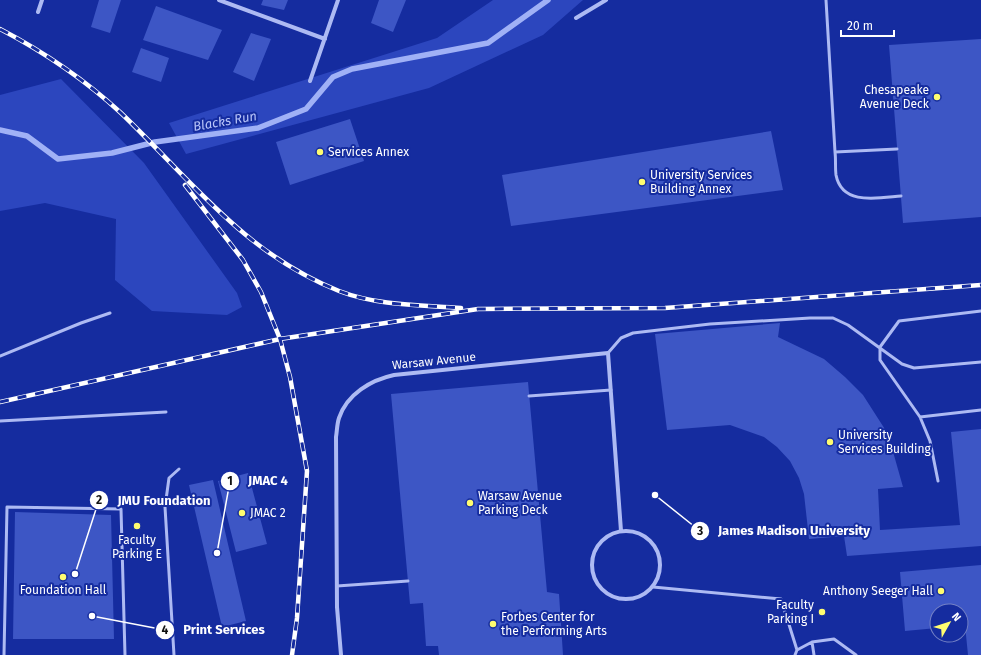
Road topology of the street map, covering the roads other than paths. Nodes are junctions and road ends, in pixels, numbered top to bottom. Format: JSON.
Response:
{"nodes":[{"id":1,"x":42,"y":0,"type":"edge"},
{"id":2,"x":219,"y":0,"type":"edge"},
{"id":3,"x":338,"y":0,"type":"edge"},
{"id":4,"x":606,"y":0,"type":"edge"},
{"id":5,"x":826,"y":0,"type":"edge"},
{"id":6,"x":38,"y":12,"type":"dead end"},
{"id":7,"x":576,"y":18,"type":"dead end"},
{"id":8,"x":325,"y":39,"type":"junction"},
{"id":9,"x":310,"y":81,"type":"dead end"},
{"id":10,"x":897,"y":149,"type":"dead end"},
{"id":11,"x":835,"y":152,"type":"junction"},
{"id":12,"x":901,"y":196,"type":"dead end"},
{"id":13,"x":981,"y":311,"type":"edge"},
{"id":14,"x":110,"y":313,"type":"dead end"},
{"id":15,"x":880,"y":347,"type":"junction"},
{"id":16,"x":608,"y":353,"type":"junction"},
{"id":17,"x":0,"y":356,"type":"edge"},
{"id":18,"x":981,"y":362,"type":"edge"},
{"id":19,"x":611,"y":390,"type":"junction"},
{"id":20,"x":529,"y":396,"type":"dead end"},
{"id":21,"x":981,"y":410,"type":"edge"},
{"id":22,"x":166,"y":412,"type":"dead end"},
{"id":23,"x":920,"y":417,"type":"junction"},
{"id":24,"x":0,"y":421,"type":"edge"},
{"id":25,"x":178,"y":469,"type":"dead end"},
{"id":26,"x":938,"y":481,"type":"dead end"},
{"id":27,"x":621,"y":531,"type":"junction"},
{"id":28,"x":408,"y":581,"type":"dead end"},
{"id":29,"x":337,"y":586,"type":"junction"},
{"id":30,"x":652,"y":587,"type":"junction"},
{"id":31,"x":812,"y":642,"type":"junction"},
{"id":32,"x":796,"y":650,"type":"junction"},
{"id":33,"x":4,"y":655,"type":"edge"},
{"id":34,"x":125,"y":655,"type":"edge"},
{"id":35,"x":174,"y":655,"type":"edge"},
{"id":36,"x":341,"y":655,"type":"edge"},
{"id":37,"x":795,"y":655,"type":"edge"},
{"id":38,"x":814,"y":655,"type":"edge"},
{"id":39,"x":856,"y":655,"type":"edge"}],
"edges":[{"from":1,"to":6,"type":"street"},
{"from":2,"to":8,"type":"street"},
{"from":3,"to":8,"type":"street"},
{"from":4,"to":7,"type":"street"},
{"from":5,"to":11,"type":"lane"},
{"from":8,"to":9,"type":"street"},
{"from":10,"to":11,"type":"lane"},
{"from":11,"to":12,"type":"lane"},
{"from":13,"to":15,"type":"lane"},
{"from":14,"to":17,"type":"lane"},
{"from":15,"to":16,"type":"lane"},
{"from":15,"to":18,"type":"lane"},
{"from":15,"to":23,"type":"lane"},
{"from":16,"to":19,"type":"street"},
{"from":16,"to":29,"type":"street","name":"Warsaw Avenue"},
{"from":19,"to":20,"type":"lane"},
{"from":19,"to":27,"type":"street"},
{"from":21,"to":23,"type":"lane"},
{"from":22,"to":24,"type":"lane"},
{"from":23,"to":26,"type":"lane"},
{"from":25,"to":35,"type":"lane"},
{"from":27,"to":30,"type":"street"},
{"from":27,"to":30,"type":"street"},
{"from":28,"to":29,"type":"lane"},
{"from":29,"to":36,"type":"street","name":"Warsaw Avenue"},
{"from":30,"to":32,"type":"lane"},
{"from":31,"to":32,"type":"lane"},
{"from":31,"to":38,"type":"lane"},
{"from":31,"to":39,"type":"lane"},
{"from":32,"to":37,"type":"lane"},
{"from":33,"to":34,"type":"lane"}]}
